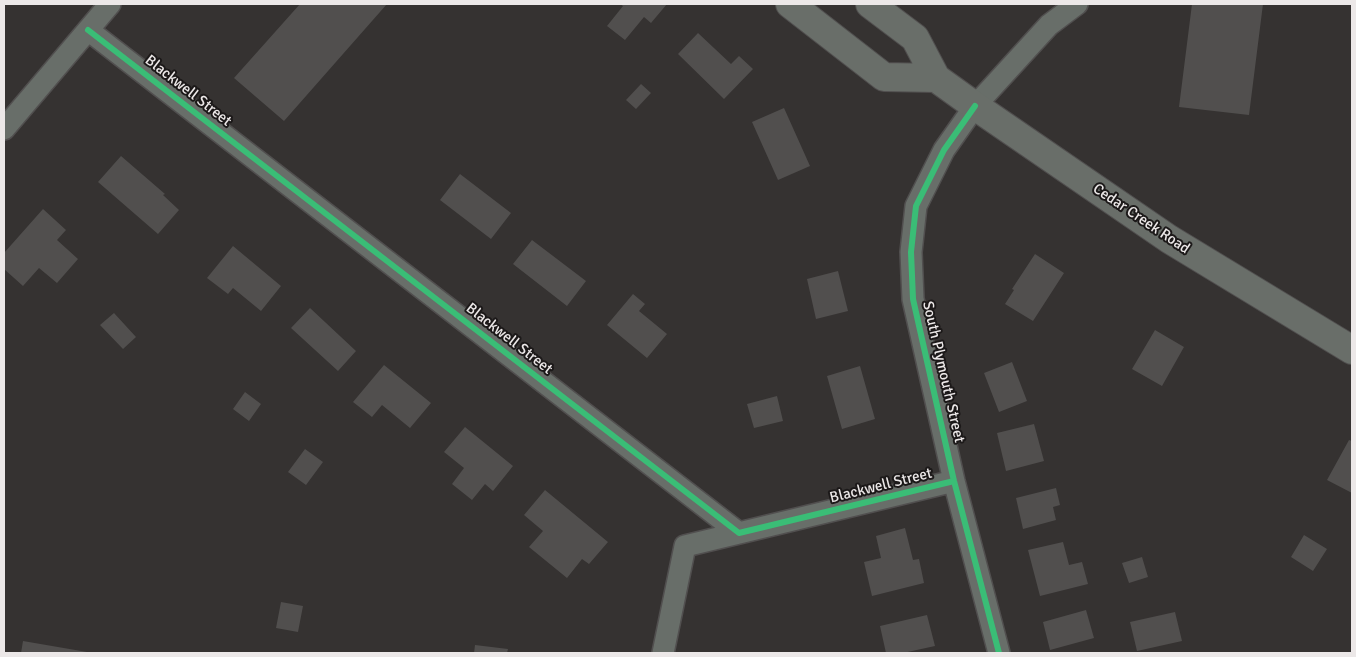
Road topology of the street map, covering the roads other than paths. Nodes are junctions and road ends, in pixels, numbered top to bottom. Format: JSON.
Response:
{"nodes":[{"id":1,"x":110,"y":4,"type":"edge"},
{"id":2,"x":790,"y":4,"type":"edge"},
{"id":3,"x":870,"y":4,"type":"edge"},
{"id":4,"x":1077,"y":4,"type":"edge"},
{"id":5,"x":88,"y":30,"type":"junction"},
{"id":6,"x":936,"y":78,"type":"junction"},
{"id":7,"x":975,"y":106,"type":"junction"},
{"id":8,"x":4,"y":129,"type":"edge"},
{"id":9,"x":1352,"y":350,"type":"edge"},
{"id":10,"x":954,"y":481,"type":"junction"},
{"id":11,"x":739,"y":533,"type":"junction"},
{"id":12,"x":663,"y":653,"type":"edge"},
{"id":13,"x":999,"y":653,"type":"edge"}],
"edges":[{"from":1,"to":5,"type":"street"},
{"from":2,"to":6,"type":"main road"},
{"from":3,"to":6,"type":"main road","name":"Cedar Creek Road"},
{"from":4,"to":7,"type":"street","name":"South Plymouth Street"},
{"from":5,"to":8,"type":"street"},
{"from":5,"to":11,"type":"street","name":"Blackwell Street"},
{"from":6,"to":7,"type":"main road","name":"Cedar Creek Road"},
{"from":7,"to":9,"type":"main road","name":"Cedar Creek Road"},
{"from":7,"to":10,"type":"street","name":"South Plymouth Street"},
{"from":10,"to":11,"type":"street","name":"Blackwell Street"},
{"from":10,"to":13,"type":"street","name":"South Plymouth Street"},
{"from":11,"to":12,"type":"street"}]}
